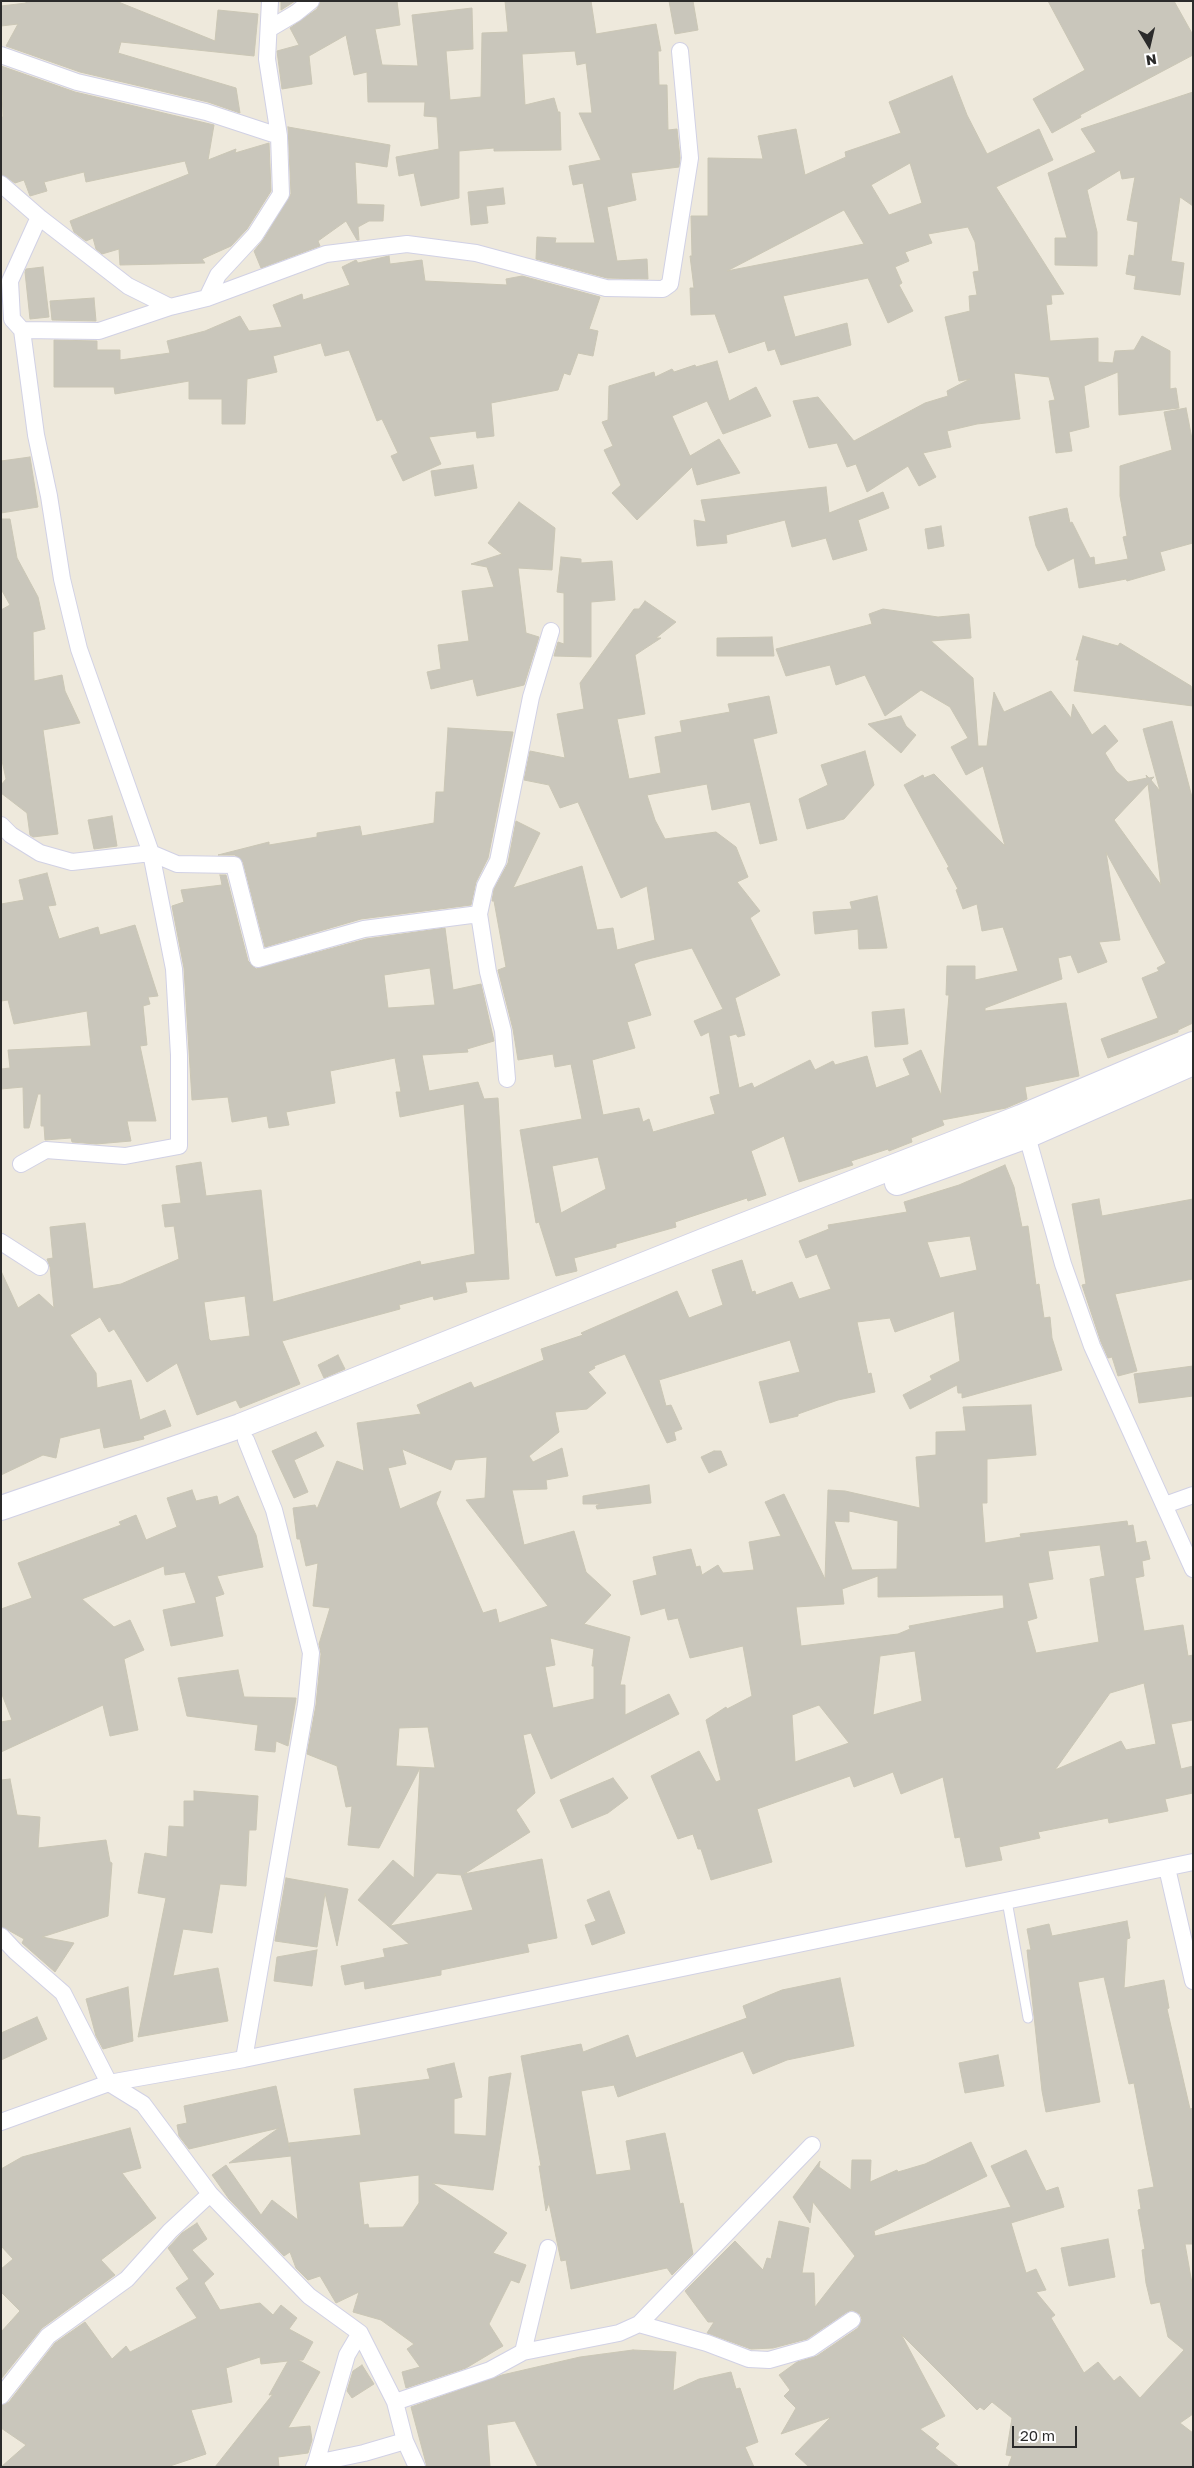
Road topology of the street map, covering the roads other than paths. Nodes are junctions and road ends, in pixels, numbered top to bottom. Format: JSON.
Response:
{"nodes":[{"id":1,"x":270,"y":1,"type":"edge"},
{"id":2,"x":311,"y":1,"type":"edge"},
{"id":3,"x":269,"y":29,"type":"junction"},
{"id":4,"x":680,"y":51,"type":"dead end"},
{"id":5,"x":1,"y":55,"type":"edge"},
{"id":6,"x":279,"y":136,"type":"junction"},
{"id":7,"x":1,"y":184,"type":"edge"},
{"id":8,"x":39,"y":217,"type":"junction"},
{"id":9,"x":207,"y":298,"type":"junction"},
{"id":10,"x":170,"y":307,"type":"junction"},
{"id":11,"x":22,"y":330,"type":"junction"},
{"id":12,"x":551,"y":631,"type":"dead end"},
{"id":13,"x":1,"y":824,"type":"edge"},
{"id":14,"x":151,"y":853,"type":"junction"},
{"id":15,"x":480,"y":914,"type":"junction"},
{"id":16,"x":1193,"y":1044,"type":"edge"},
{"id":17,"x":1193,"y":1063,"type":"edge"},
{"id":18,"x":508,"y":1080,"type":"dead end"},
{"id":19,"x":1027,"y":1136,"type":"junction"},
{"id":20,"x":21,"y":1164,"type":"dead end"},
{"id":21,"x":1,"y":1242,"type":"edge"},
{"id":22,"x":40,"y":1267,"type":"dead end"},
{"id":23,"x":246,"y":1440,"type":"junction"},
{"id":24,"x":1193,"y":1495,"type":"edge"},
{"id":25,"x":1165,"y":1505,"type":"junction"},
{"id":26,"x":1,"y":1508,"type":"edge"},
{"id":27,"x":1,"y":1524,"type":"edge"},
{"id":28,"x":1193,"y":1569,"type":"edge"},
{"id":29,"x":1193,"y":1862,"type":"edge"},
{"id":30,"x":1166,"y":1868,"type":"junction"},
{"id":31,"x":1007,"y":1901,"type":"junction"},
{"id":32,"x":1,"y":1936,"type":"edge"},
{"id":33,"x":1193,"y":1981,"type":"edge"},
{"id":34,"x":1028,"y":2018,"type":"dead end"},
{"id":35,"x":244,"y":2059,"type":"junction"},
{"id":36,"x":109,"y":2083,"type":"junction"},
{"id":37,"x":1,"y":2122,"type":"edge"},
{"id":38,"x":812,"y":2145,"type":"dead end"},
{"id":39,"x":210,"y":2194,"type":"junction"},
{"id":40,"x":548,"y":2248,"type":"dead end"},
{"id":41,"x":852,"y":2320,"type":"dead end"},
{"id":42,"x":639,"y":2324,"type":"junction"},
{"id":43,"x":360,"y":2333,"type":"junction"},
{"id":44,"x":523,"y":2352,"type":"junction"},
{"id":45,"x":1,"y":2396,"type":"edge"},
{"id":46,"x":395,"y":2402,"type":"junction"},
{"id":47,"x":405,"y":2441,"type":"junction"},
{"id":48,"x":315,"y":2465,"type":"edge"},
{"id":49,"x":417,"y":2467,"type":"edge"}],
"edges":[{"from":1,"to":3,"type":"street"},
{"from":2,"to":3,"type":"street"},
{"from":3,"to":6,"type":"street"},
{"from":4,"to":9,"type":"street"},
{"from":5,"to":6,"type":"street"},
{"from":6,"to":9,"type":"street"},
{"from":7,"to":8,"type":"street"},
{"from":8,"to":10,"type":"street"},
{"from":8,"to":11,"type":"street"},
{"from":9,"to":10,"type":"street"},
{"from":10,"to":11,"type":"street"},
{"from":11,"to":14,"type":"street"},
{"from":12,"to":15,"type":"street"},
{"from":13,"to":14,"type":"street"},
{"from":14,"to":15,"type":"street"},
{"from":14,"to":20,"type":"street"},
{"from":15,"to":18,"type":"street"},
{"from":16,"to":26,"type":"street"},
{"from":17,"to":19,"type":"street"},
{"from":19,"to":23,"type":"street"},
{"from":19,"to":25,"type":"street"},
{"from":21,"to":22,"type":"street"},
{"from":23,"to":27,"type":"street"},
{"from":23,"to":35,"type":"street"},
{"from":24,"to":25,"type":"street"},
{"from":25,"to":28,"type":"street"},
{"from":29,"to":30,"type":"street"},
{"from":30,"to":31,"type":"street"},
{"from":30,"to":33,"type":"street"},
{"from":31,"to":34,"type":"lane"},
{"from":31,"to":35,"type":"street"},
{"from":32,"to":36,"type":"street"},
{"from":35,"to":36,"type":"street"},
{"from":36,"to":37,"type":"street"},
{"from":36,"to":39,"type":"street"},
{"from":38,"to":42,"type":"street"},
{"from":39,"to":43,"type":"street"},
{"from":39,"to":45,"type":"street"},
{"from":40,"to":44,"type":"street"},
{"from":41,"to":42,"type":"street"},
{"from":42,"to":44,"type":"street"},
{"from":43,"to":46,"type":"street"},
{"from":43,"to":48,"type":"street"},
{"from":44,"to":46,"type":"street"},
{"from":46,"to":47,"type":"street"},
{"from":47,"to":48,"type":"street"},
{"from":47,"to":49,"type":"street"}]}
